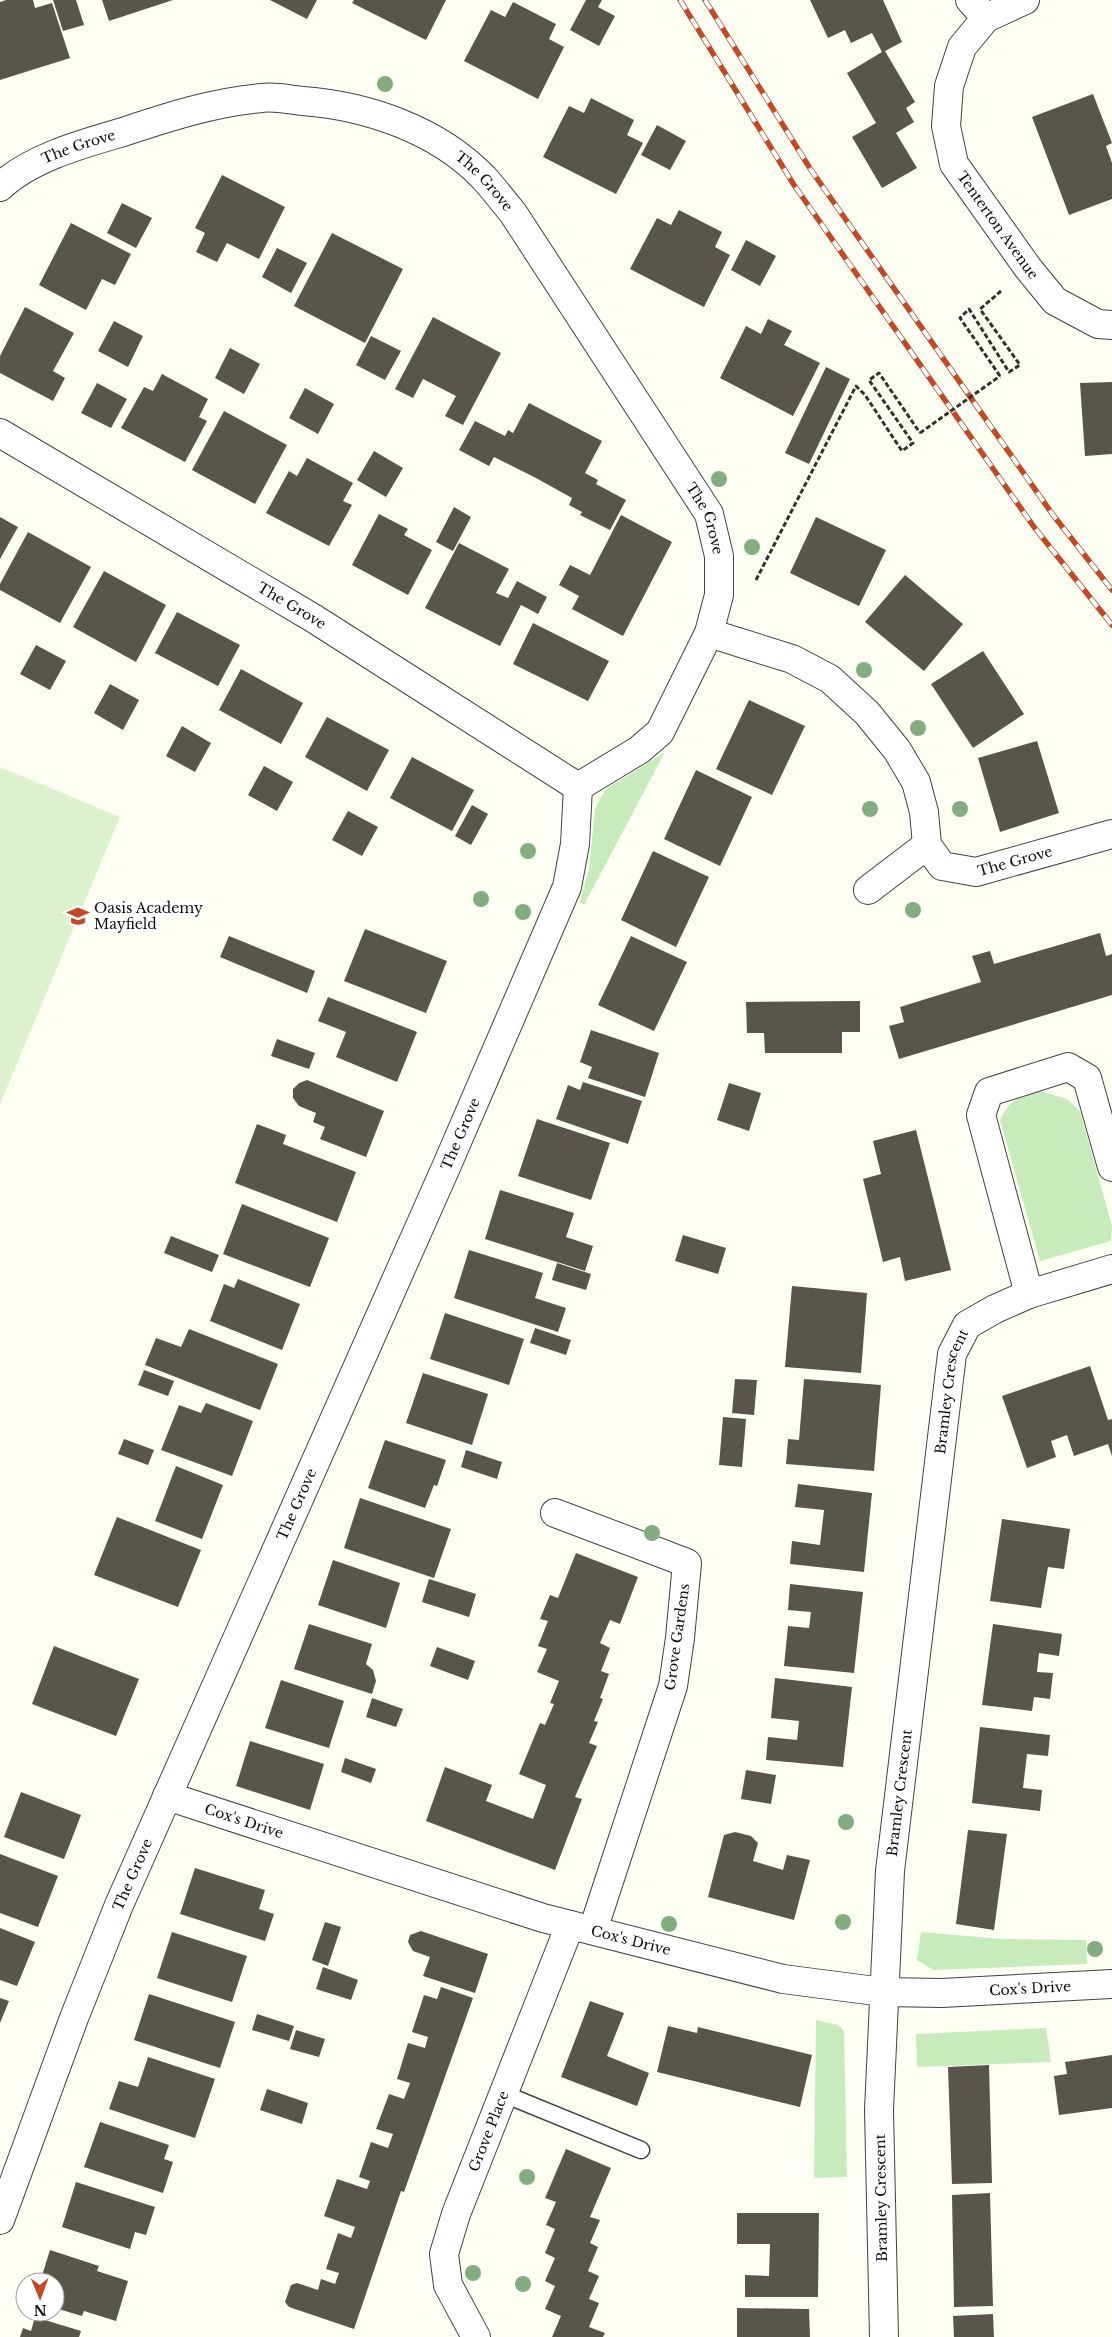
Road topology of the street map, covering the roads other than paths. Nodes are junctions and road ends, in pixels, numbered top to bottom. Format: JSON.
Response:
{"nodes":[{"id":1,"x":1025,"y":0,"type":"edge"},
{"id":2,"x":978,"y":9,"type":"edge"},
{"id":3,"x":0,"y":187,"type":"edge"},
{"id":4,"x":1112,"y":326,"type":"edge"},
{"id":5,"x":0,"y":433,"type":"edge"},
{"id":6,"x":709,"y":634,"type":"junction"},
{"id":7,"x":578,"y":787,"type":"junction"},
{"id":8,"x":1112,"y":834,"type":"edge"},
{"id":9,"x":927,"y":845,"type":"junction"},
{"id":10,"x":868,"y":890,"type":"dead end"},
{"id":11,"x":1112,"y":1167,"type":"edge"},
{"id":12,"x":1112,"y":1269,"type":"edge"},
{"id":13,"x":1029,"y":1294,"type":"junction"},
{"id":14,"x":555,"y":1513,"type":"dead end"},
{"id":15,"x":167,"y":1796,"type":"junction"},
{"id":16,"x":582,"y":1927,"type":"junction"},
{"id":17,"x":1112,"y":1984,"type":"edge"},
{"id":18,"x":883,"y":1992,"type":"junction"},
{"id":19,"x":504,"y":2094,"type":"junction"},
{"id":20,"x":641,"y":2150,"type":"dead end"},
{"id":21,"x":0,"y":2220,"type":"edge"},
{"id":22,"x":476,"y":2337,"type":"edge"},
{"id":23,"x":884,"y":2337,"type":"edge"}],
"edges":[{"from":1,"to":2,"type":"street","name":"Tenterton Avenue"},
{"from":2,"to":4,"type":"street","name":"Tenterton Avenue"},
{"from":3,"to":6,"type":"street","name":"The Grove"},
{"from":5,"to":7,"type":"street","name":"The Grove"},
{"from":6,"to":7,"type":"street","name":"The Grove"},
{"from":6,"to":9,"type":"street"},
{"from":7,"to":15,"type":"street","name":"The Grove"},
{"from":8,"to":9,"type":"street","name":"The Grove"},
{"from":9,"to":10,"type":"street"},
{"from":11,"to":13,"type":"street"},
{"from":12,"to":13,"type":"street","name":"Bramley Crescent"},
{"from":13,"to":18,"type":"street","name":"Bramley Crescent"},
{"from":14,"to":16,"type":"street","name":"Grove Gardens"},
{"from":15,"to":16,"type":"street","name":"Cox's Drive"},
{"from":15,"to":21,"type":"street","name":"The Grove"},
{"from":16,"to":18,"type":"street","name":"Cox's Drive"},
{"from":16,"to":19,"type":"street","name":"Grove Place"},
{"from":17,"to":18,"type":"street","name":"Cox's Drive"},
{"from":18,"to":23,"type":"street","name":"Bramley Crescent"},
{"from":19,"to":20,"type":"lane"},
{"from":19,"to":22,"type":"street","name":"Grove Place"}]}
